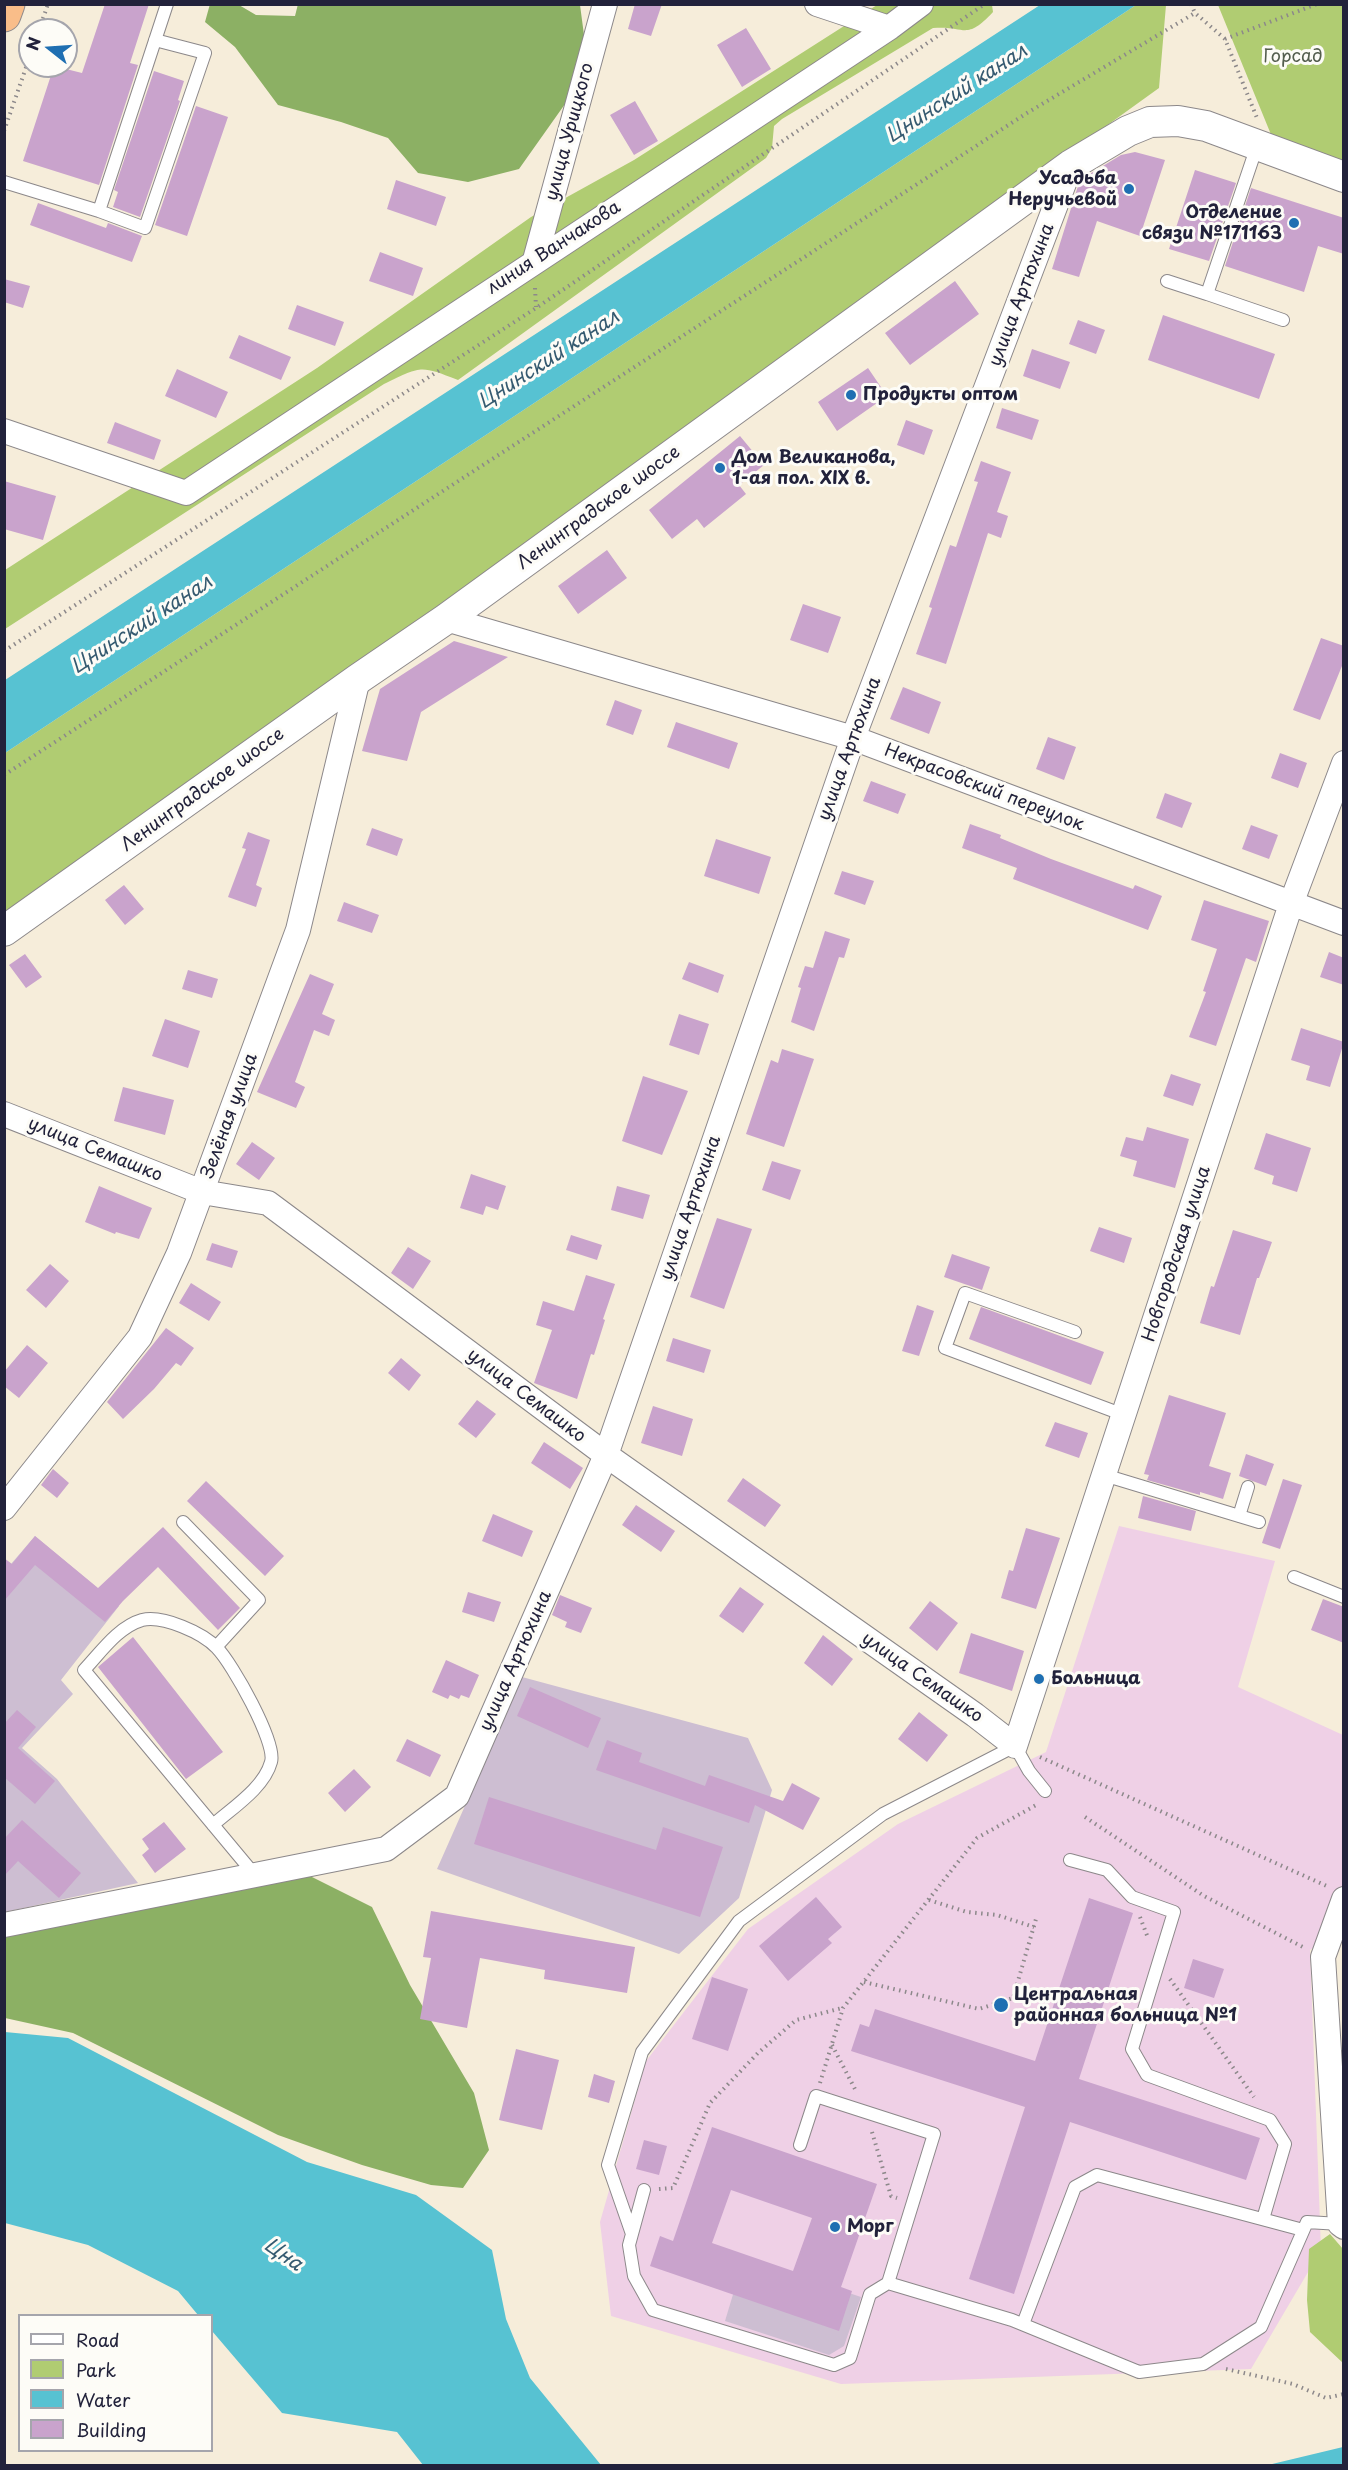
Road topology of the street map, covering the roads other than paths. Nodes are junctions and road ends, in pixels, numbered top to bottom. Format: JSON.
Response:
{"nodes":[{"id":1,"x":8,"y":4,"type":"edge"},
{"id":2,"x":167,"y":4,"type":"edge"},
{"id":3,"x":605,"y":4,"type":"edge"},
{"id":4,"x":817,"y":4,"type":"edge"},
{"id":5,"x":921,"y":4,"type":"edge"},
{"id":6,"x":4,"y":15,"type":"edge"},
{"id":7,"x":889,"y":28,"type":"junction"},
{"id":8,"x":155,"y":40,"type":"junction"},
{"id":9,"x":1264,"y":147,"type":"junction"},
{"id":10,"x":1071,"y":165,"type":"junction"},
{"id":11,"x":1344,"y":177,"type":"edge"},
{"id":12,"x":4,"y":182,"type":"edge"},
{"id":13,"x":99,"y":211,"type":"junction"},
{"id":14,"x":535,"y":260,"type":"junction"},
{"id":15,"x":1167,"y":280,"type":"dead end"},
{"id":16,"x":1207,"y":294,"type":"junction"},
{"id":17,"x":1283,"y":320,"type":"dead end"},
{"id":18,"x":4,"y":430,"type":"edge"},
{"id":19,"x":446,"y":619,"type":"junction"},
{"id":20,"x":358,"y":679,"type":"junction"},
{"id":21,"x":853,"y":738,"type":"junction"},
{"id":22,"x":1344,"y":763,"type":"edge"},
{"id":23,"x":1292,"y":904,"type":"junction"},
{"id":24,"x":1344,"y":923,"type":"edge"},
{"id":25,"x":4,"y":932,"type":"edge"},
{"id":26,"x":4,"y":1114,"type":"edge"},
{"id":27,"x":202,"y":1192,"type":"junction"},
{"id":28,"x":1075,"y":1332,"type":"dead end"},
{"id":29,"x":1124,"y":1415,"type":"junction"},
{"id":30,"x":606,"y":1455,"type":"junction"},
{"id":31,"x":1104,"y":1475,"type":"junction"},
{"id":32,"x":1248,"y":1487,"type":"dead end"},
{"id":33,"x":4,"y":1508,"type":"edge"},
{"id":34,"x":1239,"y":1516,"type":"junction"},
{"id":35,"x":183,"y":1522,"type":"dead end"},
{"id":36,"x":1259,"y":1522,"type":"dead end"},
{"id":37,"x":1294,"y":1577,"type":"dead end"},
{"id":38,"x":1344,"y":1596,"type":"edge"},
{"id":39,"x":216,"y":1647,"type":"junction"},
{"id":40,"x":1015,"y":1746,"type":"junction"},
{"id":41,"x":1043,"y":1796,"type":"road end"},
{"id":42,"x":213,"y":1825,"type":"junction"},
{"id":43,"x":1070,"y":1860,"type":"dead end"},
{"id":44,"x":254,"y":1874,"type":"junction"},
{"id":45,"x":1338,"y":1893,"type":"edge"},
{"id":46,"x":4,"y":1925,"type":"edge"},
{"id":47,"x":800,"y":2145,"type":"dead end"},
{"id":48,"x":644,"y":2190,"type":"road end"},
{"id":49,"x":1263,"y":2219,"type":"junction"},
{"id":50,"x":1342,"y":2225,"type":"edge"},
{"id":51,"x":1303,"y":2230,"type":"junction"},
{"id":52,"x":632,"y":2234,"type":"junction"},
{"id":53,"x":888,"y":2283,"type":"junction"},
{"id":54,"x":1023,"y":2324,"type":"junction"}],
"edges":[{"from":1,"to":6,"type":"highway"},
{"from":2,"to":8,"type":"lane"},
{"from":3,"to":14,"type":"street","name":"улица Урицкого"},
{"from":4,"to":7,"type":"street"},
{"from":5,"to":7,"type":"street","name":"линия Ванчакова"},
{"from":7,"to":14,"type":"street","name":"линия Ванчакова"},
{"from":8,"to":13,"type":"lane"},
{"from":8,"to":13,"type":"lane"},
{"from":9,"to":10,"type":"street","name":"Ленинградское шоссе"},
{"from":9,"to":11,"type":"street","name":"Ленинградское шоссе"},
{"from":9,"to":16,"type":"lane"},
{"from":10,"to":19,"type":"street","name":"Ленинградское шоссе"},
{"from":10,"to":21,"type":"street","name":"улица Артюхина"},
{"from":12,"to":13,"type":"lane"},
{"from":14,"to":18,"type":"street","name":"линия Ванчакова"},
{"from":15,"to":16,"type":"lane"},
{"from":16,"to":17,"type":"lane"},
{"from":19,"to":20,"type":"street","name":"Ленинградское шоссе"},
{"from":19,"to":21,"type":"street","name":"Некрасовский переулок"},
{"from":20,"to":25,"type":"street","name":"Ленинградское шоссе"},
{"from":20,"to":27,"type":"street","name":"Зелёная улица"},
{"from":21,"to":23,"type":"street","name":"Некрасовский переулок"},
{"from":21,"to":30,"type":"street","name":"улица Артюхина"},
{"from":22,"to":23,"type":"street","name":"Новгородская улица"},
{"from":23,"to":24,"type":"street","name":"Некрасовский переулок"},
{"from":23,"to":29,"type":"street","name":"Новгородская улица"},
{"from":26,"to":27,"type":"street","name":"улица Семашко"},
{"from":27,"to":30,"type":"street","name":"улица Семашко"},
{"from":27,"to":33,"type":"street","name":"Зелёная улица"},
{"from":28,"to":29,"type":"lane"},
{"from":29,"to":31,"type":"street","name":"Новгородская улица"},
{"from":30,"to":40,"type":"street","name":"улица Семашко"},
{"from":30,"to":44,"type":"street","name":"улица Артюхина"},
{"from":31,"to":34,"type":"lane"},
{"from":31,"to":40,"type":"street","name":"Новгородская улица"},
{"from":32,"to":34,"type":"lane"},
{"from":34,"to":36,"type":"lane"},
{"from":35,"to":39,"type":"lane"},
{"from":37,"to":38,"type":"lane"},
{"from":39,"to":42,"type":"lane"},
{"from":39,"to":42,"type":"lane"},
{"from":40,"to":41,"type":"lane"},
{"from":40,"to":52,"type":"lane"},
{"from":42,"to":44,"type":"lane"},
{"from":43,"to":49,"type":"lane"},
{"from":44,"to":46,"type":"street","name":"улица Артюхина"},
{"from":45,"to":50,"type":"street"},
{"from":47,"to":53,"type":"lane"},
{"from":48,"to":52,"type":"lane"},
{"from":49,"to":51,"type":"lane"},
{"from":49,"to":54,"type":"lane"},
{"from":50,"to":51,"type":"lane"},
{"from":51,"to":54,"type":"lane"},
{"from":52,"to":53,"type":"lane"},
{"from":53,"to":54,"type":"lane"}]}
